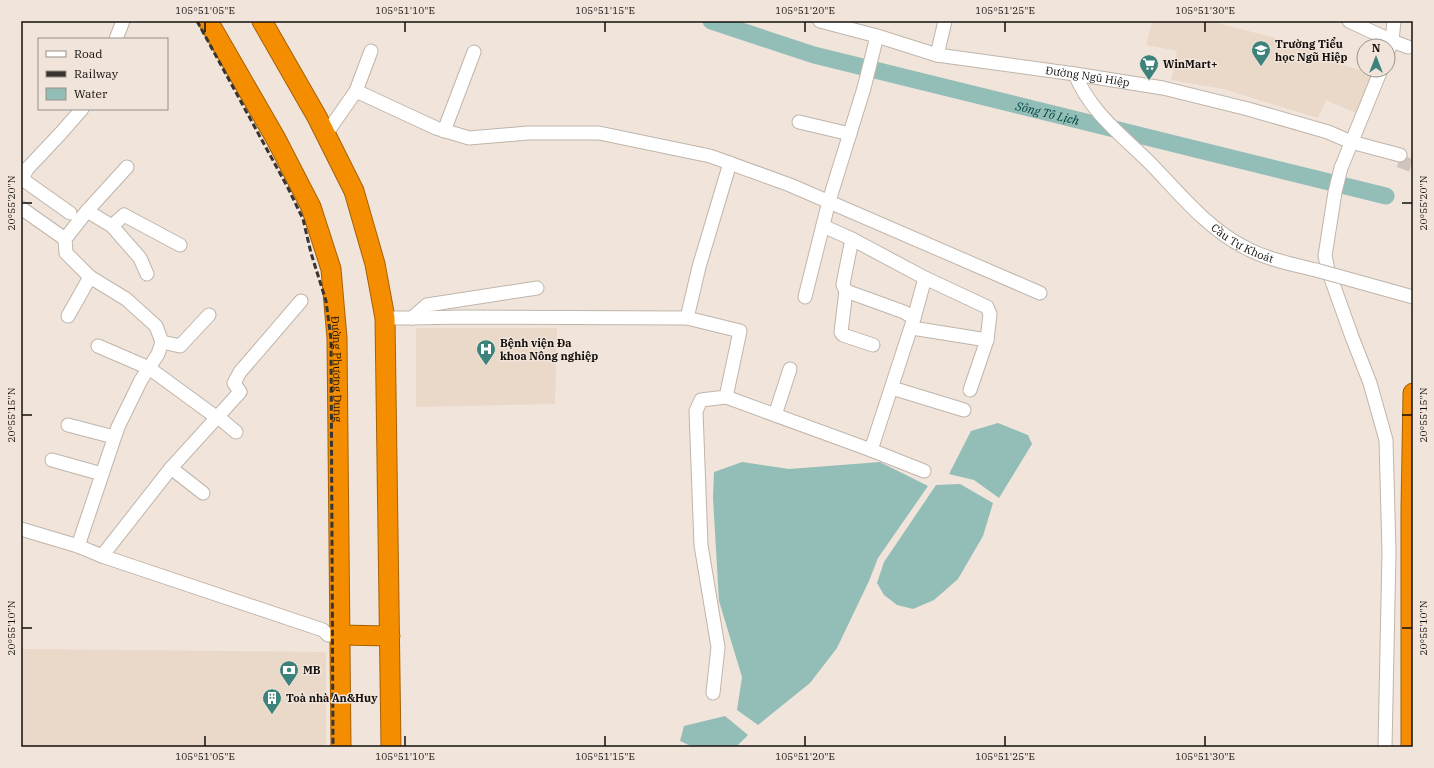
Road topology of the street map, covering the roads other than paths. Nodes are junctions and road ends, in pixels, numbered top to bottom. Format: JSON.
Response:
{"nodes":[{"id":1,"x":123,"y":21,"type":"edge"},
{"id":2,"x":208,"y":21,"type":"edge"},
{"id":3,"x":262,"y":21,"type":"edge"},
{"id":4,"x":820,"y":21,"type":"edge"},
{"id":5,"x":945,"y":21,"type":"edge"},
{"id":6,"x":1349,"y":21,"type":"edge"},
{"id":7,"x":1394,"y":21,"type":"edge"},
{"id":8,"x":116,"y":38,"type":"edge"},
{"id":9,"x":1376,"y":38,"type":"edge"},
{"id":10,"x":1391,"y":38,"type":"edge"},
{"id":11,"x":876,"y":42,"type":"junction"},
{"id":12,"x":1396,"y":47,"type":"edge"},
{"id":13,"x":1408,"y":47,"type":"dead end"},
{"id":14,"x":371,"y":51,"type":"dead end"},
{"id":15,"x":474,"y":52,"type":"dead end"},
{"id":16,"x":937,"y":55,"type":"junction"},
{"id":17,"x":1075,"y":74,"type":"junction"},
{"id":18,"x":1378,"y":78,"type":"edge"},
{"id":19,"x":356,"y":91,"type":"junction"},
{"id":20,"x":81,"y":110,"type":"edge"},
{"id":21,"x":799,"y":122,"type":"dead end"},
{"id":22,"x":444,"y":131,"type":"junction"},
{"id":23,"x":326,"y":134,"type":"junction"},
{"id":24,"x":850,"y":134,"type":"junction"},
{"id":25,"x":1351,"y":142,"type":"junction"},
{"id":26,"x":1400,"y":158,"type":"tunnel mouth"},
{"id":27,"x":730,"y":163,"type":"junction"},
{"id":28,"x":127,"y":167,"type":"dead end"},
{"id":29,"x":22,"y":180,"type":"edge"},
{"id":30,"x":829,"y":201,"type":"junction"},
{"id":31,"x":21,"y":208,"type":"edge"},
{"id":32,"x":87,"y":210,"type":"junction"},
{"id":33,"x":70,"y":213,"type":"dead end"},
{"id":34,"x":112,"y":226,"type":"junction"},
{"id":35,"x":823,"y":226,"type":"junction"},
{"id":36,"x":65,"y":239,"type":"junction"},
{"id":37,"x":852,"y":239,"type":"junction"},
{"id":38,"x":180,"y":245,"type":"dead end"},
{"id":39,"x":147,"y":274,"type":"dead end"},
{"id":40,"x":90,"y":277,"type":"junction"},
{"id":41,"x":924,"y":278,"type":"junction"},
{"id":42,"x":537,"y":288,"type":"dead end"},
{"id":43,"x":846,"y":291,"type":"junction"},
{"id":44,"x":1040,"y":293,"type":"dead end"},
{"id":45,"x":805,"y":297,"type":"dead end"},
{"id":46,"x":1413,"y":297,"type":"edge"},
{"id":47,"x":301,"y":301,"type":"dead end"},
{"id":48,"x":209,"y":314,"type":"dead end"},
{"id":49,"x":68,"y":316,"type":"dead end"},
{"id":50,"x":384,"y":318,"type":"junction"},
{"id":51,"x":412,"y":318,"type":"junction"},
{"id":52,"x":687,"y":318,"type":"junction"},
{"id":53,"x":913,"y":323,"type":"junction"},
{"id":54,"x":987,"y":340,"type":"junction"},
{"id":55,"x":162,"y":342,"type":"junction"},
{"id":56,"x":873,"y":345,"type":"dead end"},
{"id":57,"x":98,"y":346,"type":"dead end"},
{"id":58,"x":149,"y":368,"type":"junction"},
{"id":59,"x":790,"y":369,"type":"dead end"},
{"id":60,"x":892,"y":388,"type":"junction"},
{"id":61,"x":970,"y":390,"type":"dead end"},
{"id":62,"x":1413,"y":393,"type":"edge"},
{"id":63,"x":726,"y":397,"type":"junction"},
{"id":64,"x":964,"y":410,"type":"dead end"},
{"id":65,"x":775,"y":415,"type":"junction"},
{"id":66,"x":217,"y":416,"type":"junction"},
{"id":67,"x":68,"y":425,"type":"dead end"},
{"id":68,"x":236,"y":432,"type":"dead end"},
{"id":69,"x":114,"y":437,"type":"junction"},
{"id":70,"x":871,"y":450,"type":"junction"},
{"id":71,"x":52,"y":460,"type":"dead end"},
{"id":72,"x":171,"y":468,"type":"junction"},
{"id":73,"x":924,"y":471,"type":"dead end"},
{"id":74,"x":102,"y":474,"type":"junction"},
{"id":75,"x":203,"y":493,"type":"dead end"},
{"id":76,"x":21,"y":529,"type":"edge"},
{"id":77,"x":78,"y":546,"type":"junction"},
{"id":78,"x":102,"y":556,"type":"junction"},
{"id":79,"x":340,"y":635,"type":"junction"},
{"id":80,"x":390,"y":636,"type":"junction"},
{"id":81,"x":713,"y":693,"type":"dead end"},
{"id":82,"x":341,"y":747,"type":"edge"},
{"id":83,"x":391,"y":747,"type":"edge"},
{"id":84,"x":1385,"y":747,"type":"edge"},
{"id":85,"x":1411,"y":747,"type":"edge"}],
"edges":[{"from":1,"to":8,"type":"street"},
{"from":2,"to":79,"type":"highway","name":"Đường Phương Dung"},
{"from":3,"to":23,"type":"highway"},
{"from":4,"to":11,"type":"street","name":"Đường Ngũ Hiệp"},
{"from":5,"to":16,"type":"street"},
{"from":6,"to":9,"type":"street"},
{"from":7,"to":10,"type":"street"},
{"from":11,"to":16,"type":"street","name":"Đường Ngũ Hiệp"},
{"from":11,"to":24,"type":"street"},
{"from":12,"to":13,"type":"street"},
{"from":14,"to":19,"type":"street"},
{"from":15,"to":22,"type":"street"},
{"from":16,"to":17,"type":"street","name":"Đường Ngũ Hiệp"},
{"from":17,"to":25,"type":"street","name":"Đường Ngũ Hiệp"},
{"from":17,"to":46,"type":"street","name":"Cầu Tự Khoát","bridge":true},
{"from":18,"to":25,"type":"street"},
{"from":19,"to":22,"type":"street"},
{"from":19,"to":23,"type":"street"},
{"from":20,"to":29,"type":"street"},
{"from":21,"to":24,"type":"street"},
{"from":22,"to":27,"type":"street"},
{"from":23,"to":50,"type":"highway"},
{"from":24,"to":30,"type":"street"},
{"from":25,"to":26,"type":"street","name":"Đường Ngũ Hiệp"},
{"from":25,"to":84,"type":"street"},
{"from":27,"to":30,"type":"street"},
{"from":27,"to":52,"type":"street"},
{"from":28,"to":32,"type":"street"},
{"from":29,"to":33,"type":"street"},
{"from":30,"to":35,"type":"street"},
{"from":30,"to":44,"type":"street"},
{"from":31,"to":36,"type":"street"},
{"from":32,"to":34,"type":"street"},
{"from":32,"to":36,"type":"street"},
{"from":34,"to":38,"type":"street"},
{"from":34,"to":39,"type":"street"},
{"from":35,"to":37,"type":"street"},
{"from":35,"to":45,"type":"street"},
{"from":36,"to":40,"type":"street"},
{"from":37,"to":41,"type":"street"},
{"from":37,"to":43,"type":"street"},
{"from":40,"to":49,"type":"street"},
{"from":40,"to":55,"type":"street"},
{"from":41,"to":53,"type":"street"},
{"from":41,"to":54,"type":"street"},
{"from":42,"to":51,"type":"street"},
{"from":43,"to":53,"type":"street"},
{"from":43,"to":56,"type":"street"},
{"from":47,"to":66,"type":"street"},
{"from":48,"to":55,"type":"street"},
{"from":50,"to":51,"type":"street"},
{"from":50,"to":80,"type":"highway"},
{"from":51,"to":52,"type":"street"},
{"from":52,"to":63,"type":"street"},
{"from":53,"to":54,"type":"street"},
{"from":53,"to":60,"type":"street"},
{"from":54,"to":61,"type":"street"},
{"from":55,"to":58,"type":"street"},
{"from":57,"to":58,"type":"street"},
{"from":58,"to":66,"type":"street"},
{"from":58,"to":69,"type":"street"},
{"from":59,"to":65,"type":"street"},
{"from":60,"to":64,"type":"street"},
{"from":60,"to":70,"type":"street"},
{"from":62,"to":85,"type":"highway"},
{"from":63,"to":65,"type":"street"},
{"from":63,"to":81,"type":"street"},
{"from":65,"to":70,"type":"street"},
{"from":66,"to":68,"type":"street"},
{"from":66,"to":72,"type":"street"},
{"from":67,"to":69,"type":"street"},
{"from":69,"to":74,"type":"street"},
{"from":70,"to":73,"type":"street"},
{"from":71,"to":74,"type":"street"},
{"from":72,"to":75,"type":"street"},
{"from":72,"to":78,"type":"street"},
{"from":74,"to":77,"type":"street"},
{"from":76,"to":77,"type":"street"},
{"from":77,"to":78,"type":"street"},
{"from":78,"to":79,"type":"street"},
{"from":79,"to":80,"type":"highway"},
{"from":79,"to":82,"type":"highway","name":"Đường Phương Dung"},
{"from":80,"to":83,"type":"highway"}]}
